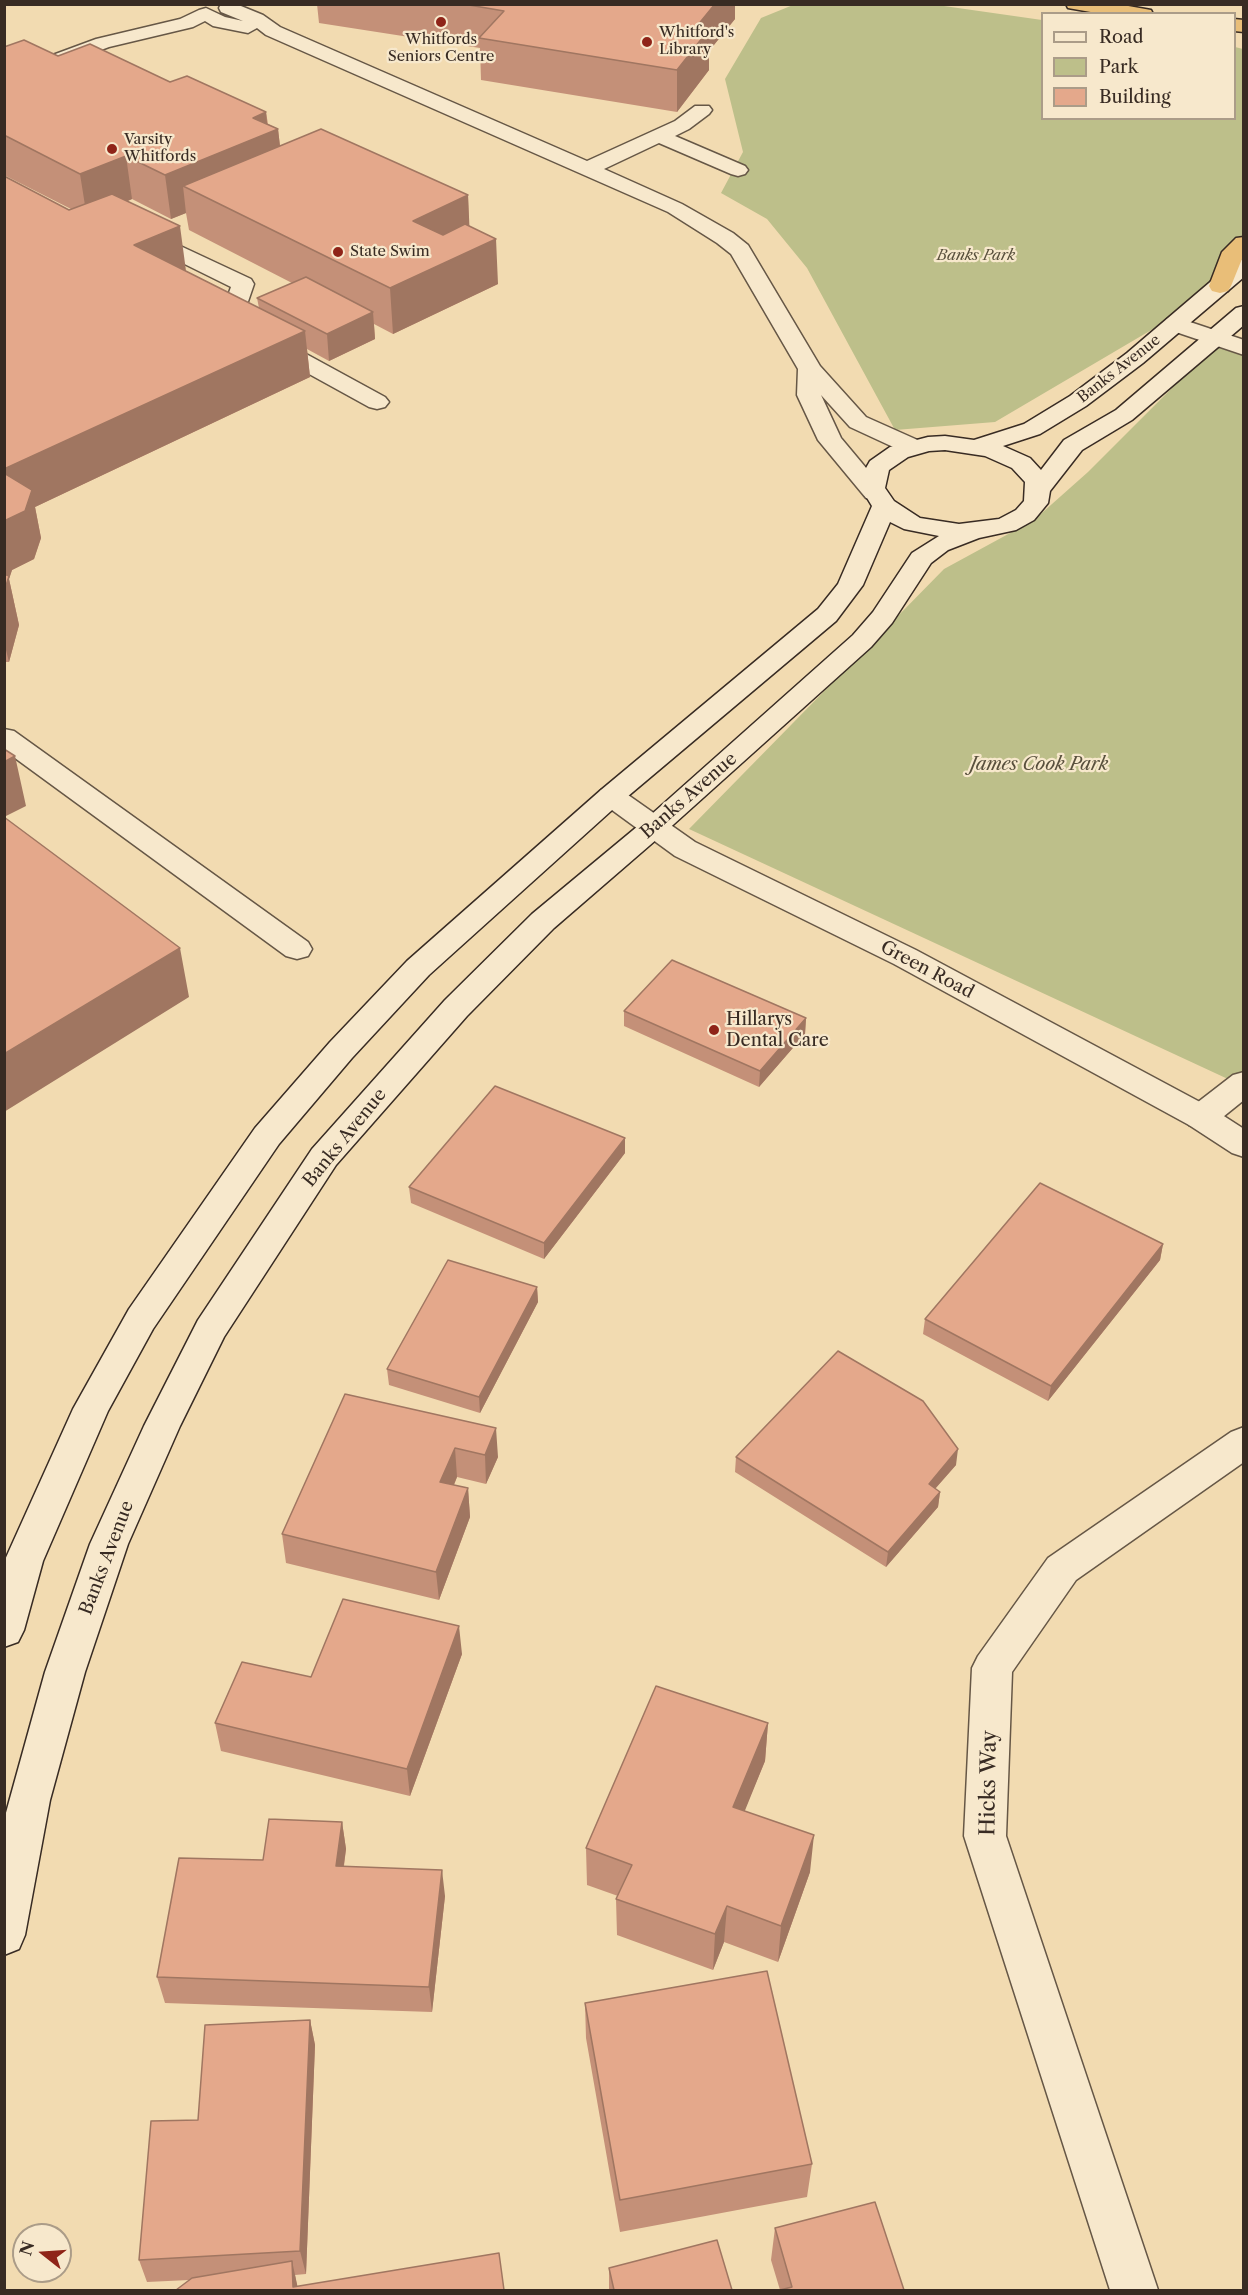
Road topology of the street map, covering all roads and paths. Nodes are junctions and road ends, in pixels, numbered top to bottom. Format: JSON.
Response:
{"nodes":[{"id":1,"x":1075,"y":4,"type":"edge"},
{"id":2,"x":221,"y":12,"type":"edge"},
{"id":3,"x":1130,"y":12,"type":"edge"},
{"id":4,"x":4,"y":80,"type":"edge"},
{"id":5,"x":702,"y":110,"type":"dead end"},
{"id":6,"x":659,"y":136,"type":"junction"},
{"id":7,"x":587,"y":170,"type":"junction"},
{"id":8,"x":738,"y":170,"type":"dead end"},
{"id":9,"x":120,"y":231,"type":"edge"},
{"id":10,"x":1244,"y":243,"type":"edge"},
{"id":11,"x":1244,"y":265,"type":"edge"},
{"id":12,"x":1220,"y":286,"type":"junction"},
{"id":13,"x":1244,"y":313,"type":"edge"},
{"id":14,"x":1175,"y":324,"type":"junction"},
{"id":15,"x":1212,"y":338,"type":"junction"},
{"id":16,"x":1244,"y":348,"type":"edge"},
{"id":17,"x":810,"y":369,"type":"junction"},
{"id":18,"x":377,"y":402,"type":"dead end"},
{"id":19,"x":978,"y":446,"type":"junction"},
{"id":20,"x":913,"y":447,"type":"junction"},
{"id":21,"x":1038,"y":490,"type":"junction"},
{"id":22,"x":879,"y":500,"type":"junction"},
{"id":23,"x":972,"y":532,"type":"junction"},
{"id":24,"x":4,"y":737,"type":"edge"},
{"id":25,"x":611,"y":796,"type":"junction"},
{"id":26,"x":654,"y":827,"type":"junction"},
{"id":27,"x":297,"y":950,"type":"dead end"},
{"id":28,"x":1244,"y":1083,"type":"edge"},
{"id":29,"x":1202,"y":1117,"type":"junction"},
{"id":30,"x":1244,"y":1145,"type":"edge"},
{"id":31,"x":1244,"y":1442,"type":"edge"},
{"id":32,"x":4,"y":1630,"type":"edge"},
{"id":33,"x":4,"y":1935,"type":"edge"},
{"id":34,"x":1134,"y":2290,"type":"edge"}],
"edges":[{"from":1,"to":3,"type":"highway"},
{"from":2,"to":4,"type":"street"},
{"from":2,"to":7,"type":"street"},
{"from":5,"to":6,"type":"street"},
{"from":6,"to":7,"type":"street"},
{"from":6,"to":8,"type":"street"},
{"from":7,"to":17,"type":"street"},
{"from":9,"to":18,"type":"street"},
{"from":10,"to":12,"type":"highway"},
{"from":11,"to":12,"type":"street","name":"Banks Avenue"},
{"from":12,"to":14,"type":"street","name":"Banks Avenue"},
{"from":13,"to":15,"type":"street","name":"Banks Avenue"},
{"from":14,"to":15,"type":"street"},
{"from":14,"to":19,"type":"street","name":"Banks Avenue"},
{"from":15,"to":16,"type":"street"},
{"from":15,"to":21,"type":"street","name":"Banks Avenue"},
{"from":17,"to":20,"type":"street"},
{"from":17,"to":22,"type":"street"},
{"from":19,"to":20,"type":"street"},
{"from":19,"to":21,"type":"street"},
{"from":20,"to":22,"type":"street"},
{"from":21,"to":23,"type":"street","name":"Banks Avenue"},
{"from":22,"to":23,"type":"street"},
{"from":22,"to":25,"type":"street"},
{"from":23,"to":26,"type":"street","name":"Banks Avenue"},
{"from":24,"to":27,"type":"street"},
{"from":25,"to":26,"type":"street","name":"Green Road"},
{"from":25,"to":32,"type":"street"},
{"from":26,"to":29,"type":"street","name":"Green Road"},
{"from":26,"to":33,"type":"street","name":"Banks Avenue"},
{"from":28,"to":29,"type":"street"},
{"from":29,"to":30,"type":"street","name":"Green Road"},
{"from":31,"to":34,"type":"street","name":"Hicks Way"}]}
